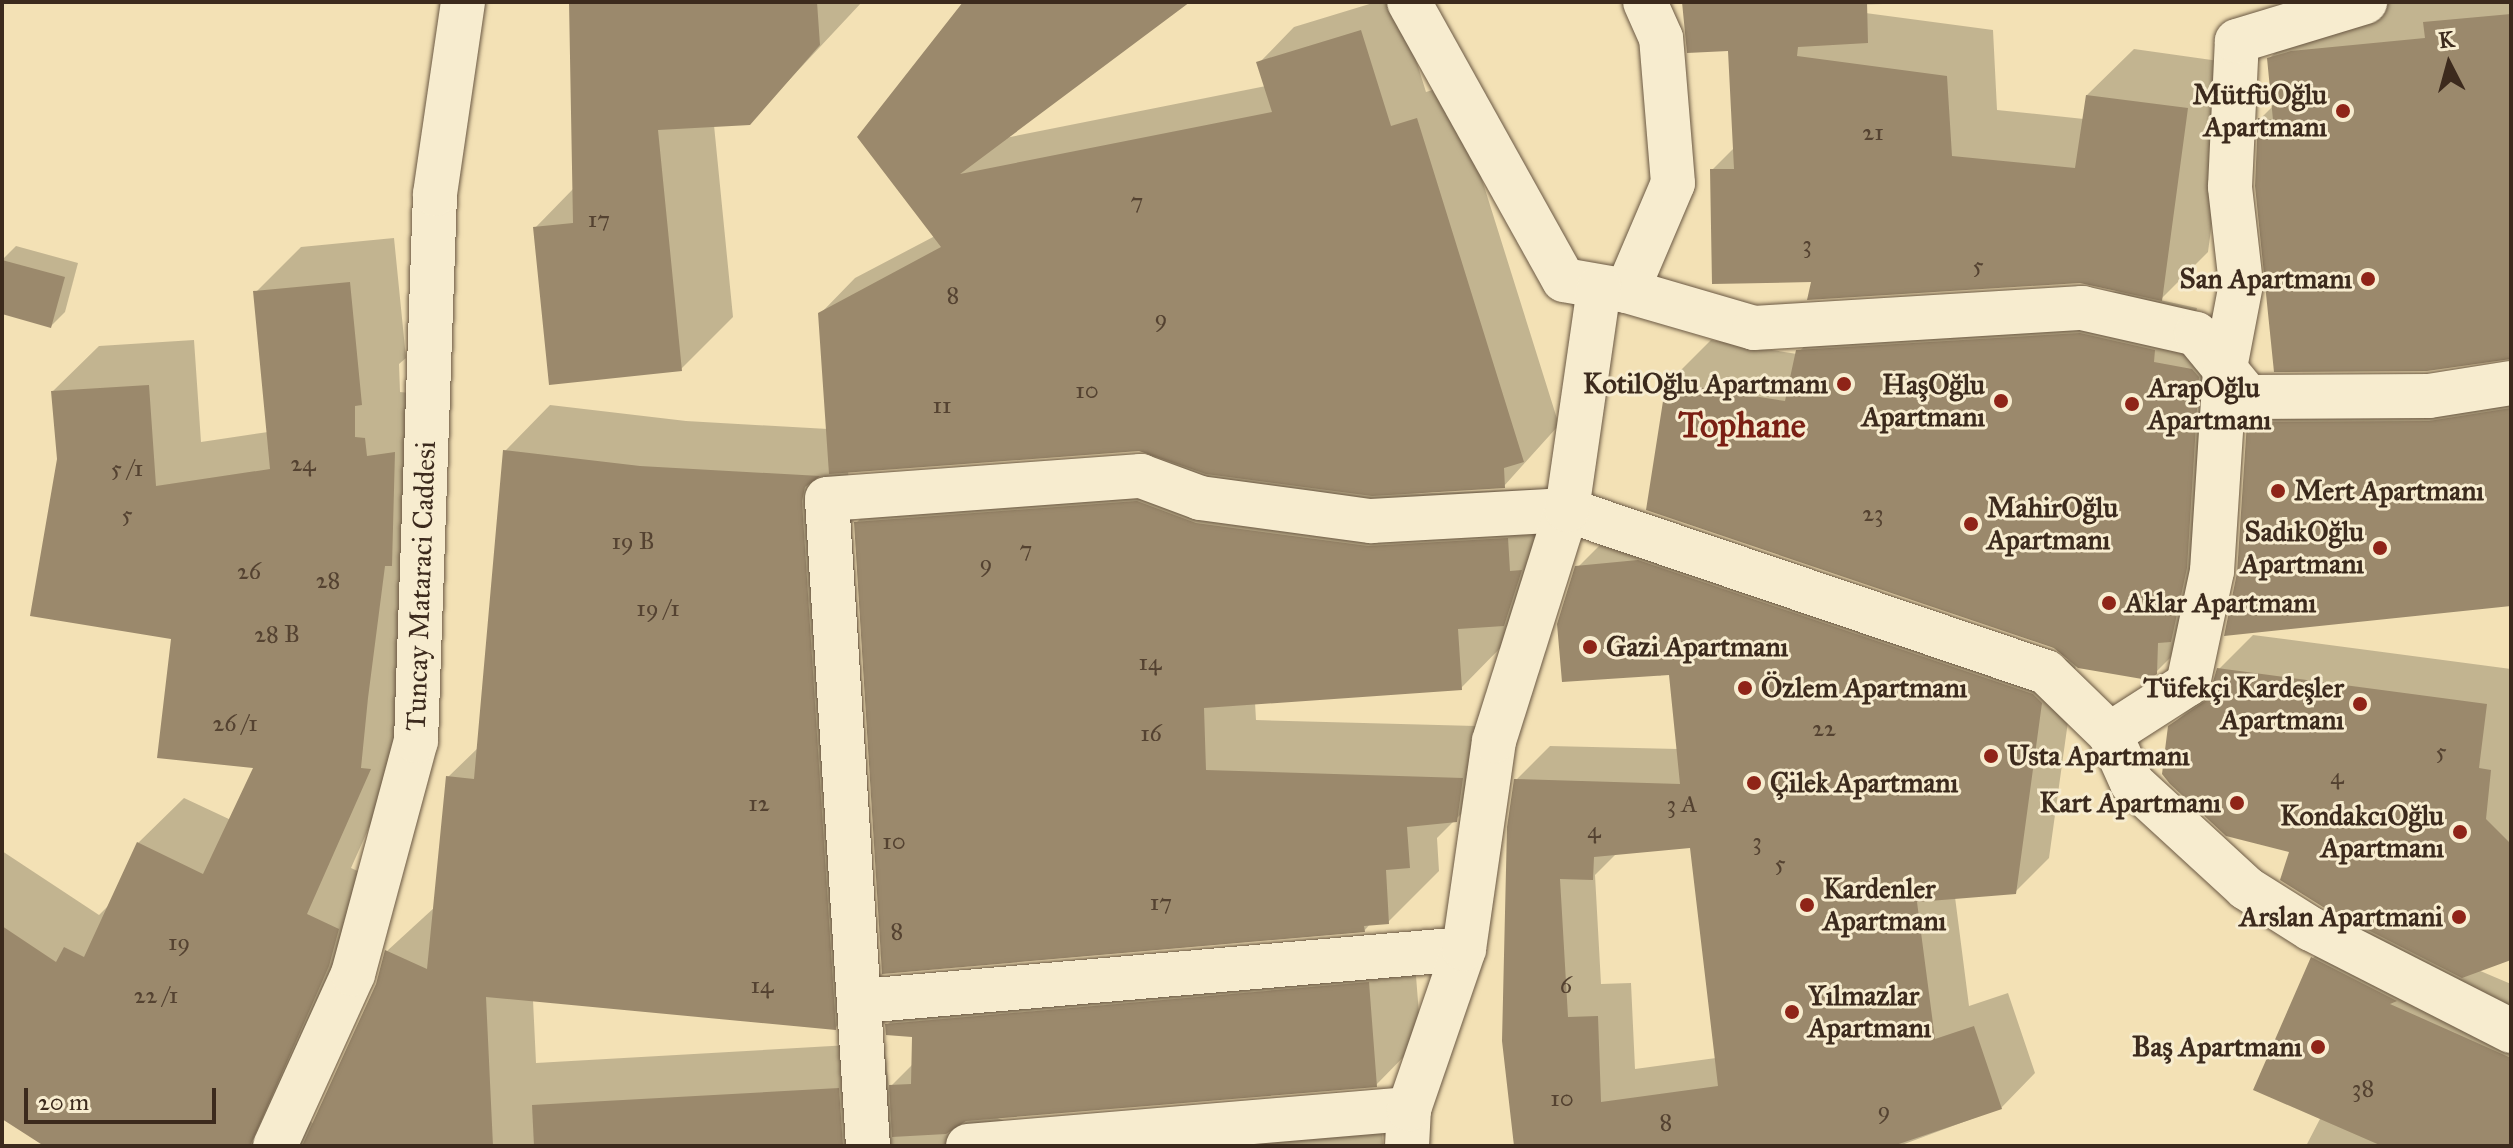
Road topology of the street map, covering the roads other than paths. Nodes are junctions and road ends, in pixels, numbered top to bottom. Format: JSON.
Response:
{"nodes":[{"id":1,"x":463,"y":2,"type":"edge"},
{"id":2,"x":1409,"y":2,"type":"edge"},
{"id":3,"x":1645,"y":2,"type":"edge"},
{"id":4,"x":2365,"y":2,"type":"edge"},
{"id":5,"x":1613,"y":289,"type":"junction"},
{"id":6,"x":2225,"y":368,"type":"junction"},
{"id":7,"x":2511,"y":383,"type":"edge"},
{"id":8,"x":1567,"y":510,"type":"junction"},
{"id":9,"x":2110,"y":734,"type":"junction"},
{"id":10,"x":1464,"y":949,"type":"junction"},
{"id":11,"x":862,"y":1001,"type":"junction"},
{"id":12,"x":2511,"y":1031,"type":"edge"},
{"id":13,"x":1408,"y":1127,"type":"edge"},
{"id":14,"x":275,"y":1146,"type":"edge"},
{"id":15,"x":868,"y":1146,"type":"edge"},
{"id":16,"x":968,"y":1146,"type":"edge"}],
"edges":[{"from":1,"to":14,"type":"street","name":"Tuncay Mataraci Caddesi"},
{"from":2,"to":5,"type":"street"},
{"from":3,"to":5,"type":"street"},
{"from":4,"to":6,"type":"street"},
{"from":5,"to":6,"type":"street"},
{"from":5,"to":8,"type":"street"},
{"from":6,"to":7,"type":"street"},
{"from":6,"to":9,"type":"street"},
{"from":8,"to":9,"type":"street"},
{"from":8,"to":10,"type":"street"},
{"from":8,"to":11,"type":"street"},
{"from":9,"to":12,"type":"street"},
{"from":10,"to":11,"type":"street"},
{"from":10,"to":13,"type":"street"},
{"from":11,"to":15,"type":"street"},
{"from":13,"to":16,"type":"street"}]}
